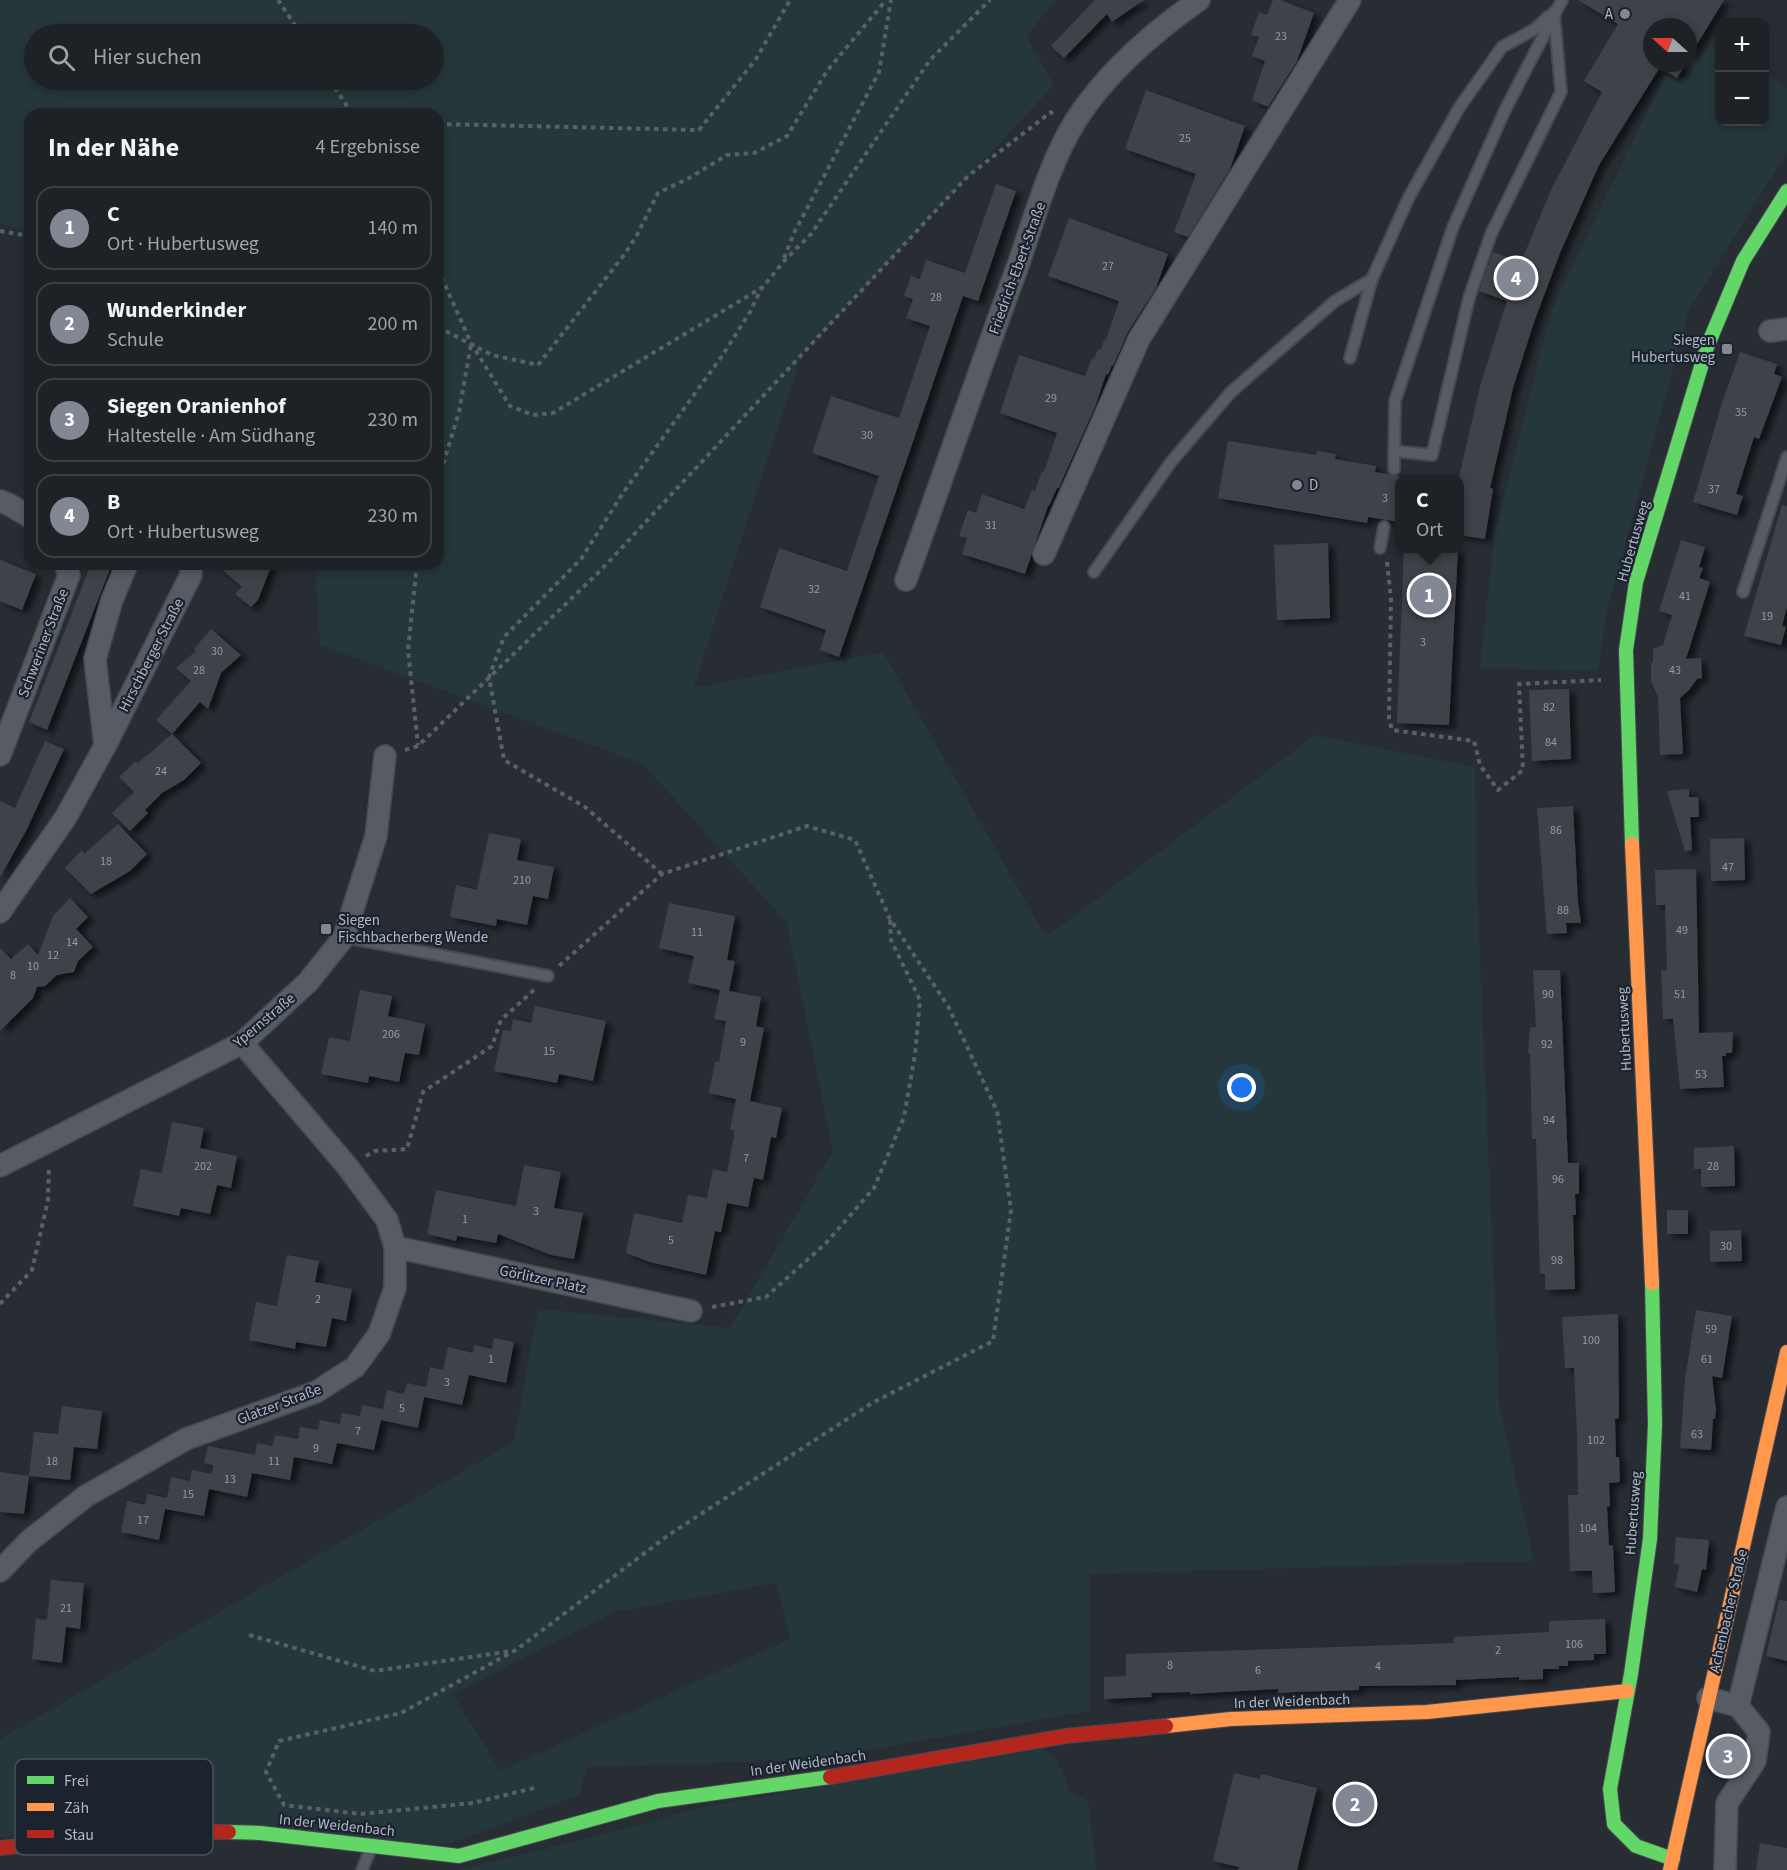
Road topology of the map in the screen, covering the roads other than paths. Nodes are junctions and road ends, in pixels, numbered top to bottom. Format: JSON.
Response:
{"nodes":[{"id":1,"x":1199,"y":0,"type":"edge"},
{"id":2,"x":1350,"y":0,"type":"edge"},
{"id":3,"x":1562,"y":0,"type":"edge"},
{"id":4,"x":1554,"y":12,"type":"junction"},
{"id":5,"x":1787,"y":191,"type":"edge"},
{"id":6,"x":1372,"y":279,"type":"junction"},
{"id":7,"x":1350,"y":358,"type":"dead end"},
{"id":8,"x":1394,"y":451,"type":"junction"},
{"id":9,"x":1787,"y":457,"type":"edge"},
{"id":10,"x":1394,"y":469,"type":"dead end"},
{"id":11,"x":0,"y":501,"type":"edge"},
{"id":12,"x":24,"y":513,"type":"edge"},
{"id":13,"x":1384,"y":527,"type":"dead end"},
{"id":14,"x":1380,"y":548,"type":"road end"},
{"id":15,"x":1044,"y":554,"type":"dead end"},
{"id":16,"x":67,"y":570,"type":"edge"},
{"id":17,"x":124,"y":570,"type":"edge"},
{"id":18,"x":191,"y":570,"type":"edge"},
{"id":19,"x":1094,"y":572,"type":"dead end"},
{"id":20,"x":906,"y":580,"type":"dead end"},
{"id":21,"x":1743,"y":592,"type":"dead end"},
{"id":22,"x":105,"y":746,"type":"junction"},
{"id":23,"x":0,"y":755,"type":"edge"},
{"id":24,"x":385,"y":756,"type":"dead end"},
{"id":25,"x":0,"y":912,"type":"edge"},
{"id":26,"x":344,"y":937,"type":"junction"},
{"id":27,"x":548,"y":976,"type":"dead end"},
{"id":28,"x":242,"y":1043,"type":"junction"},
{"id":29,"x":0,"y":1166,"type":"edge"},
{"id":30,"x":395,"y":1247,"type":"junction"},
{"id":31,"x":691,"y":1311,"type":"road end"},
{"id":32,"x":1787,"y":1352,"type":"edge"},
{"id":33,"x":1787,"y":1507,"type":"edge"},
{"id":34,"x":0,"y":1571,"type":"edge"},
{"id":35,"x":1627,"y":1691,"type":"junction"},
{"id":36,"x":1708,"y":1698,"type":"junction"},
{"id":37,"x":1738,"y":1706,"type":"junction"},
{"id":38,"x":213,"y":1832,"type":"edge"},
{"id":39,"x":15,"y":1846,"type":"edge"},
{"id":40,"x":371,"y":1846,"type":"junction"},
{"id":41,"x":0,"y":1848,"type":"edge"},
{"id":42,"x":1671,"y":1864,"type":"edge"},
{"id":43,"x":362,"y":1870,"type":"edge"},
{"id":44,"x":1725,"y":1870,"type":"edge"}],
"edges":[{"from":1,"to":20,"type":"street","name":"Friedrich-Ebert-Straße"},
{"from":2,"to":15,"type":"street"},
{"from":3,"to":4,"type":"lane"},
{"from":4,"to":6,"type":"lane"},
{"from":4,"to":8,"type":"lane"},
{"from":4,"to":8,"type":"lane"},
{"from":5,"to":35,"type":"street","name":"Hubertusweg"},
{"from":6,"to":7,"type":"lane"},
{"from":6,"to":19,"type":"lane"},
{"from":8,"to":10,"type":"lane"},
{"from":9,"to":21,"type":"lane"},
{"from":11,"to":12,"type":"street"},
{"from":13,"to":14,"type":"lane"},
{"from":16,"to":23,"type":"street","name":"Schweriner Straße"},
{"from":17,"to":22,"type":"street","name":"Hirschberger Straße"},
{"from":18,"to":22,"type":"street","name":"Hirschberger Straße"},
{"from":22,"to":25,"type":"street","name":"Hirschberger Straße"},
{"from":24,"to":26,"type":"street","name":"Ypernstraße"},
{"from":26,"to":27,"type":"lane"},
{"from":26,"to":28,"type":"street","name":"Ypernstraße"},
{"from":28,"to":29,"type":"street","name":"Ypernstraße"},
{"from":28,"to":30,"type":"street","name":"Glatzer Straße"},
{"from":30,"to":31,"type":"street","name":"Görlitzer Platz"},
{"from":30,"to":34,"type":"street","name":"Glatzer Straße"},
{"from":32,"to":36,"type":"street","name":"Achenbacher Straße"},
{"from":33,"to":37,"type":"street","name":"Achenbacher Straße"},
{"from":35,"to":40,"type":"street","name":"In der Weidenbach"},
{"from":35,"to":42,"type":"street","name":"Hubertusweg"},
{"from":36,"to":37,"type":"street"},
{"from":36,"to":42,"type":"street","name":"Achenbacher Straße"},
{"from":37,"to":44,"type":"street"},
{"from":38,"to":40,"type":"street","name":"In der Weidenbach"},
{"from":39,"to":41,"type":"street","name":"In der Weidenbach"},
{"from":40,"to":43,"type":"lane"}]}
